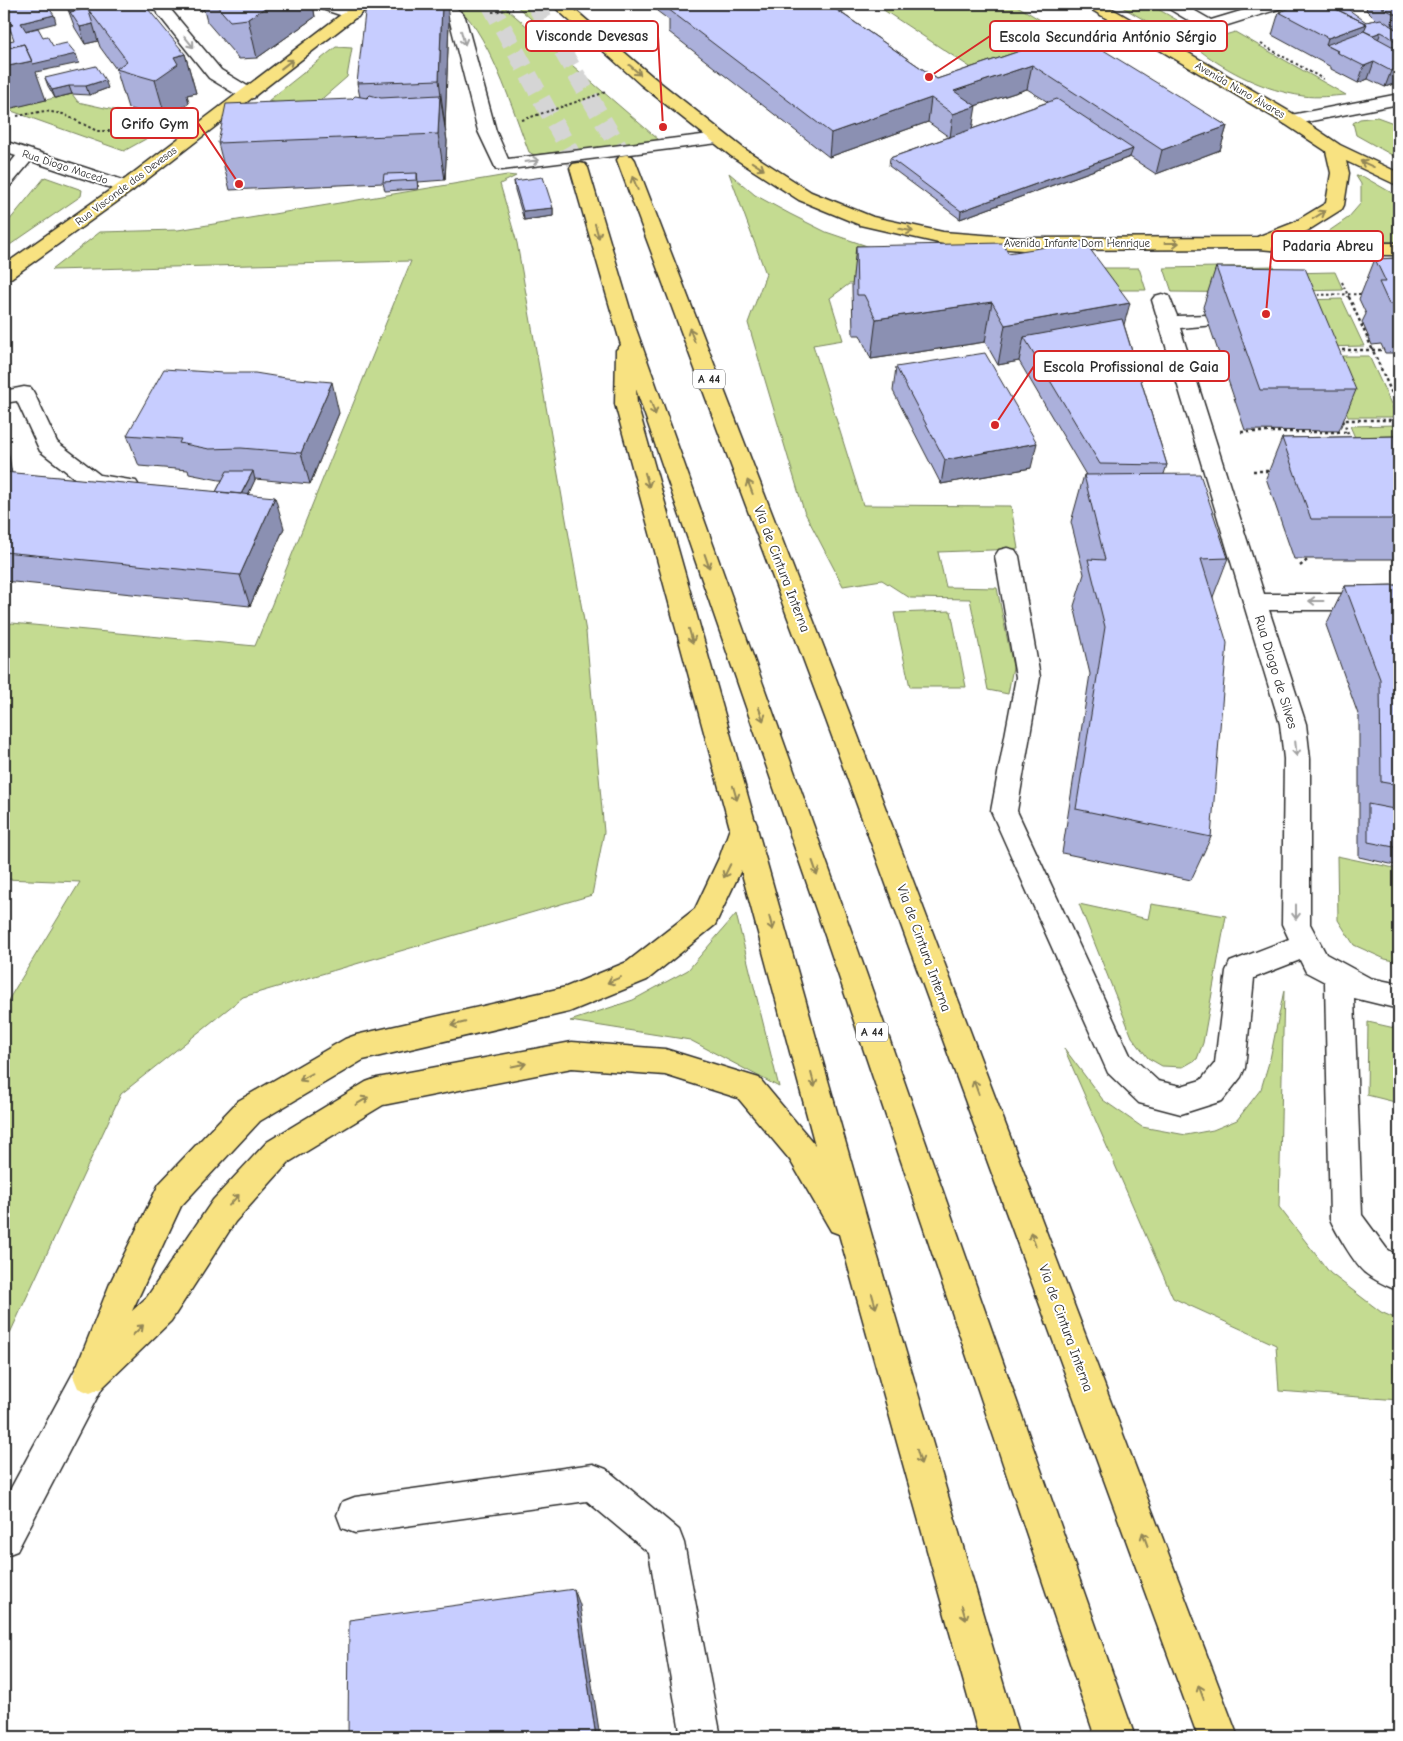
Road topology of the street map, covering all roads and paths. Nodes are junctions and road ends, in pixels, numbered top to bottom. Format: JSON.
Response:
{"nodes":[{"id":1,"x":158,"y":4,"type":"edge"},
{"id":2,"x":322,"y":4,"type":"edge"},
{"id":3,"x":435,"y":4,"type":"edge"},
{"id":4,"x":558,"y":4,"type":"edge"},
{"id":5,"x":1093,"y":4,"type":"edge"},
{"id":6,"x":1172,"y":4,"type":"edge"},
{"id":7,"x":1279,"y":4,"type":"edge"},
{"id":8,"x":359,"y":9,"type":"edge"},
{"id":9,"x":1216,"y":24,"type":"junction"},
{"id":10,"x":1158,"y":42,"type":"junction"},
{"id":11,"x":609,"y":91,"type":"dead end"},
{"id":12,"x":248,"y":94,"type":"junction"},
{"id":13,"x":1399,"y":99,"type":"edge"},
{"id":14,"x":1368,"y":104,"type":"junction"},
{"id":15,"x":1399,"y":114,"type":"edge"},
{"id":16,"x":13,"y":117,"type":"edge"},
{"id":17,"x":1291,"y":120,"type":"junction"},
{"id":18,"x":143,"y":131,"type":"edge"},
{"id":19,"x":487,"y":131,"type":"junction"},
{"id":20,"x":718,"y":138,"type":"junction"},
{"id":21,"x":4,"y":146,"type":"edge"},
{"id":22,"x":1334,"y":149,"type":"junction"},
{"id":23,"x":27,"y":154,"type":"junction"},
{"id":24,"x":626,"y":160,"type":"tunnel mouth"},
{"id":25,"x":579,"y":168,"type":"tunnel mouth"},
{"id":26,"x":1399,"y":181,"type":"edge"},
{"id":27,"x":4,"y":182,"type":"edge"},
{"id":28,"x":126,"y":187,"type":"junction"},
{"id":29,"x":1259,"y":243,"type":"junction"},
{"id":30,"x":1399,"y":249,"type":"edge"},
{"id":31,"x":4,"y":274,"type":"edge"},
{"id":32,"x":1340,"y":277,"type":"dead end"},
{"id":33,"x":1348,"y":294,"type":"junction"},
{"id":34,"x":1365,"y":294,"type":"dead end"},
{"id":35,"x":1312,"y":295,"type":"edge"},
{"id":36,"x":1162,"y":300,"type":"dead end"},
{"id":37,"x":1208,"y":321,"type":"dead end"},
{"id":38,"x":1169,"y":322,"type":"junction"},
{"id":39,"x":626,"y":329,"type":"junction"},
{"id":40,"x":1335,"y":350,"type":"edge"},
{"id":41,"x":1373,"y":350,"type":"junction"},
{"id":42,"x":1390,"y":350,"type":"edge"},
{"id":43,"x":1392,"y":394,"type":"junction"},
{"id":44,"x":1399,"y":394,"type":"edge"},
{"id":45,"x":4,"y":397,"type":"edge"},
{"id":46,"x":1399,"y":409,"type":"edge"},
{"id":47,"x":1340,"y":412,"type":"edge"},
{"id":48,"x":1343,"y":420,"type":"junction"},
{"id":49,"x":1399,"y":420,"type":"edge"},
{"id":50,"x":1235,"y":432,"type":"dead end"},
{"id":51,"x":1347,"y":432,"type":"junction"},
{"id":52,"x":1350,"y":440,"type":"edge"},
{"id":53,"x":1247,"y":470,"type":"dead end"},
{"id":54,"x":1269,"y":471,"type":"junction"},
{"id":55,"x":1278,"y":471,"type":"dead end"},
{"id":56,"x":1272,"y":479,"type":"dead end"},
{"id":57,"x":152,"y":489,"type":"edge"},
{"id":58,"x":1006,"y":556,"type":"dead end"},
{"id":59,"x":1312,"y":556,"type":"edge"},
{"id":60,"x":1297,"y":569,"type":"dead end"},
{"id":61,"x":1254,"y":602,"type":"junction"},
{"id":62,"x":1399,"y":602,"type":"edge"},
{"id":63,"x":744,"y":825,"type":"junction"},
{"id":64,"x":1307,"y":944,"type":"junction"},
{"id":65,"x":1339,"y":975,"type":"junction"},
{"id":66,"x":1399,"y":996,"type":"edge"},
{"id":67,"x":861,"y":1254,"type":"junction"},
{"id":68,"x":1399,"y":1275,"type":"edge"},
{"id":69,"x":90,"y":1376,"type":"junction"},
{"id":70,"x":355,"y":1515,"type":"dead end"},
{"id":71,"x":4,"y":1538,"type":"edge"},
{"id":72,"x":702,"y":1737,"type":"edge"},
{"id":73,"x":999,"y":1737,"type":"edge"},
{"id":74,"x":1114,"y":1737,"type":"edge"},
{"id":75,"x":1218,"y":1737,"type":"edge"}],
"edges":[{"from":1,"to":12,"type":"street","one_way":true},
{"from":2,"to":8,"type":"street"},
{"from":3,"to":19,"type":"street","one_way":true},
{"from":4,"to":20,"type":"main road","name":"Avenida Infante Dom Henrique","one_way":true},
{"from":5,"to":10,"type":"main road","name":"Avenida Nuno Álvares"},
{"from":6,"to":9,"type":"street"},
{"from":7,"to":9,"type":"street"},
{"from":12,"to":8,"type":"main road","name":"Rua Visconde das Devesas","one_way":true},
{"from":9,"to":10,"type":"street"},
{"from":9,"to":14,"type":"path"},
{"from":10,"to":17,"type":"main road","name":"Avenida Nuno Álvares"},
{"from":11,"to":19,"type":"path"},
{"from":12,"to":28,"type":"main road","name":"Rua Visconde das Devesas"},
{"from":13,"to":14,"type":"street"},
{"from":14,"to":15,"type":"street"},
{"from":14,"to":17,"type":"street"},
{"from":16,"to":18,"type":"path"},
{"from":17,"to":22,"type":"main road","name":"Avenida Nuno Álvares"},
{"from":19,"to":20,"type":"street","one_way":true},
{"from":20,"to":29,"type":"main road","name":"Avenida Infante Dom Henrique","one_way":true},
{"from":21,"to":23,"type":"street","name":"Rua Diogo Macedo"},
{"from":26,"to":22,"type":"main road","name":"Avenida Nuno Álvares","one_way":true},
{"from":29,"to":22,"type":"main road","one_way":true},
{"from":23,"to":27,"type":"street"},
{"from":23,"to":28,"type":"street","name":"Rua Diogo Macedo"},
{"from":75,"to":24,"type":"main road","name":"Via de Cintura Interna","number":"A 44","one_way":true},
{"from":25,"to":39,"type":"main road","number":"A 44","one_way":true},
{"from":28,"to":31,"type":"main road","name":"Rua Visconde das Devesas"},
{"from":29,"to":30,"type":"main road","name":"Avenida Infante Dom Henrique"},
{"from":32,"to":33,"type":"path"},
{"from":33,"to":34,"type":"path"},
{"from":33,"to":35,"type":"path"},
{"from":33,"to":41,"type":"path"},
{"from":36,"to":38,"type":"street","name":"Rua Diogo de Silves"},
{"from":37,"to":38,"type":"street"},
{"from":38,"to":61,"type":"street","name":"Rua Diogo de Silves"},
{"from":39,"to":63,"type":"main road","one_way":true},
{"from":39,"to":74,"type":"main road","number":"A 44","one_way":true},
{"from":40,"to":41,"type":"path"},
{"from":41,"to":42,"type":"path"},
{"from":41,"to":43,"type":"path"},
{"from":43,"to":44,"type":"path"},
{"from":43,"to":46,"type":"path"},
{"from":45,"to":57,"type":"street"},
{"from":47,"to":48,"type":"path"},
{"from":48,"to":49,"type":"path"},
{"from":48,"to":51,"type":"path"},
{"from":50,"to":51,"type":"path"},
{"from":51,"to":52,"type":"path"},
{"from":53,"to":54,"type":"path"},
{"from":54,"to":55,"type":"path"},
{"from":54,"to":56,"type":"path"},
{"from":58,"to":64,"type":"street"},
{"from":59,"to":60,"type":"path"},
{"from":62,"to":61,"type":"street","one_way":true},
{"from":61,"to":64,"type":"street","name":"Rua Diogo de Silves","one_way":true},
{"from":63,"to":67,"type":"main road","one_way":true},
{"from":63,"to":69,"type":"main road","one_way":true},
{"from":64,"to":65,"type":"street","name":"Rua Diogo de Silves"},
{"from":65,"to":66,"type":"street","name":"Rua Diogo de Silves"},
{"from":65,"to":68,"type":"street"},
{"from":69,"to":67,"type":"main road","one_way":true},
{"from":67,"to":73,"type":"main road","one_way":true},
{"from":69,"to":71,"type":"street"},
{"from":70,"to":72,"type":"street"}]}
